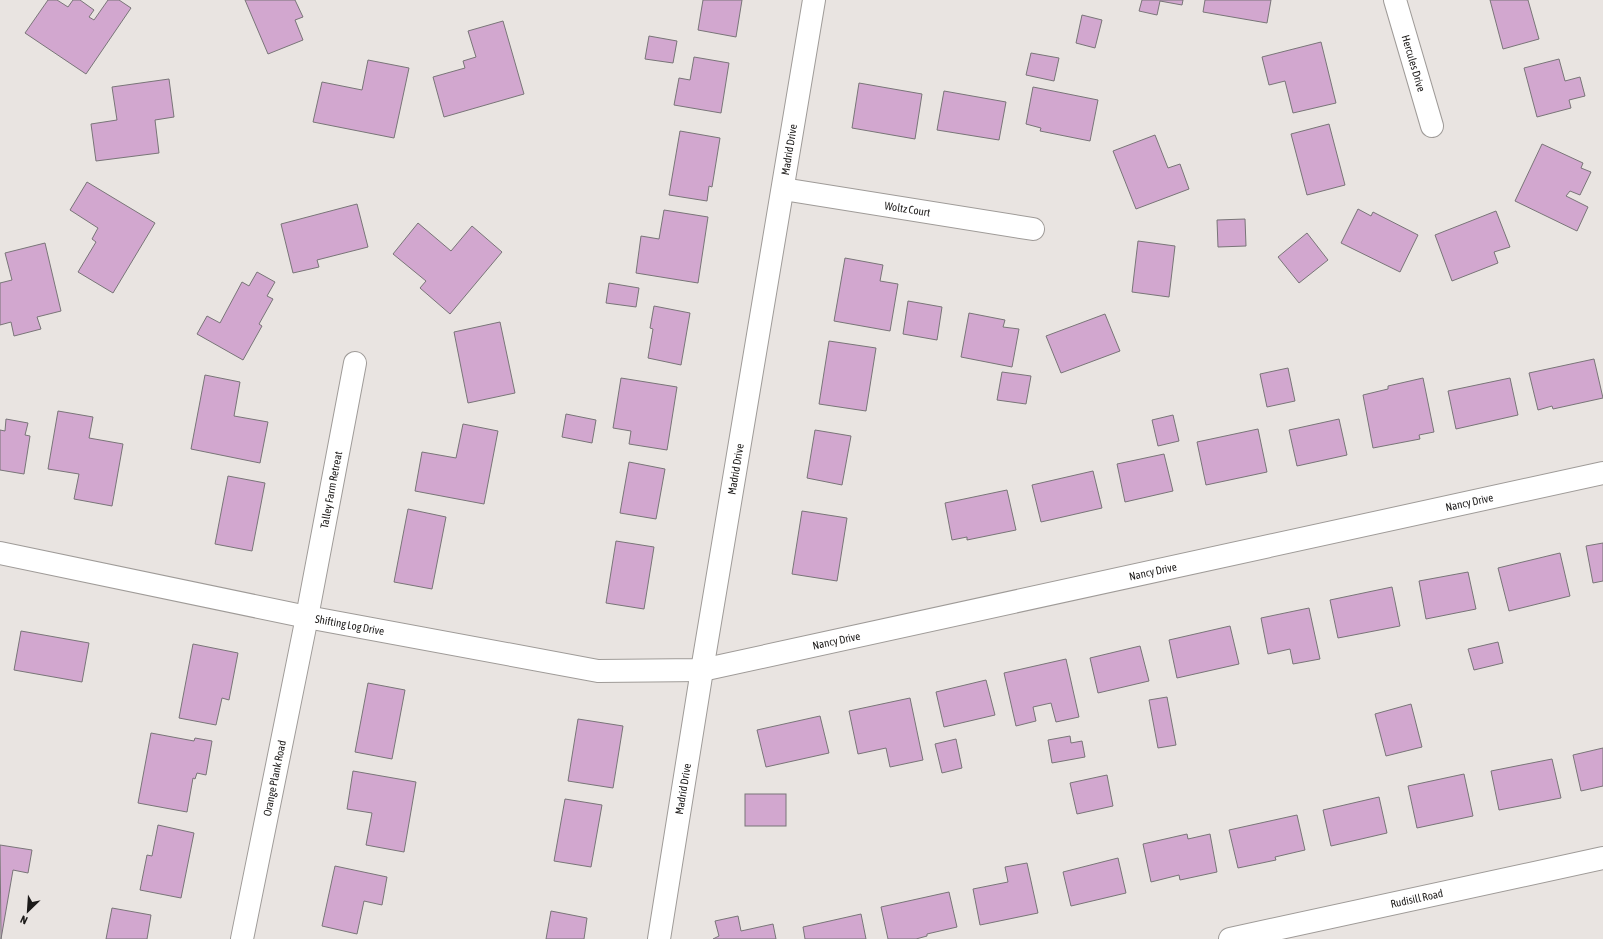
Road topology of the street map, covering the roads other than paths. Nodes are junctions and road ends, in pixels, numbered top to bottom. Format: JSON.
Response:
{"nodes":[{"id":1,"x":814,"y":0,"type":"edge"},
{"id":2,"x":1395,"y":0,"type":"edge"},
{"id":3,"x":1432,"y":126,"type":"dead end"},
{"id":4,"x":783,"y":189,"type":"junction"},
{"id":5,"x":1033,"y":229,"type":"dead end"},
{"id":6,"x":355,"y":363,"type":"dead end"},
{"id":7,"x":1603,"y":473,"type":"edge"},
{"id":8,"x":0,"y":553,"type":"edge"},
{"id":9,"x":307,"y":617,"type":"junction"},
{"id":10,"x":702,"y":670,"type":"junction"},
{"id":11,"x":1603,"y":858,"type":"edge"},
{"id":12,"x":242,"y":939,"type":"edge"},
{"id":13,"x":659,"y":939,"type":"edge"},
{"id":14,"x":1230,"y":939,"type":"edge"}],
"edges":[{"from":1,"to":4,"type":"street","name":"Madrid Drive"},
{"from":2,"to":3,"type":"street","name":"Hercules Drive"},
{"from":4,"to":5,"type":"street","name":"Woltz Court"},
{"from":4,"to":10,"type":"street","name":"Madrid Drive"},
{"from":6,"to":9,"type":"street","name":"Talley Farm Retreat"},
{"from":7,"to":10,"type":"street","name":"Nancy Drive"},
{"from":8,"to":9,"type":"street","name":"Shifting Log Drive"},
{"from":9,"to":10,"type":"street","name":"Shifting Log Drive"},
{"from":9,"to":12,"type":"street","name":"Orange Plank Road"},
{"from":10,"to":13,"type":"street","name":"Madrid Drive"},
{"from":11,"to":14,"type":"street","name":"Rudisill Road"}]}
